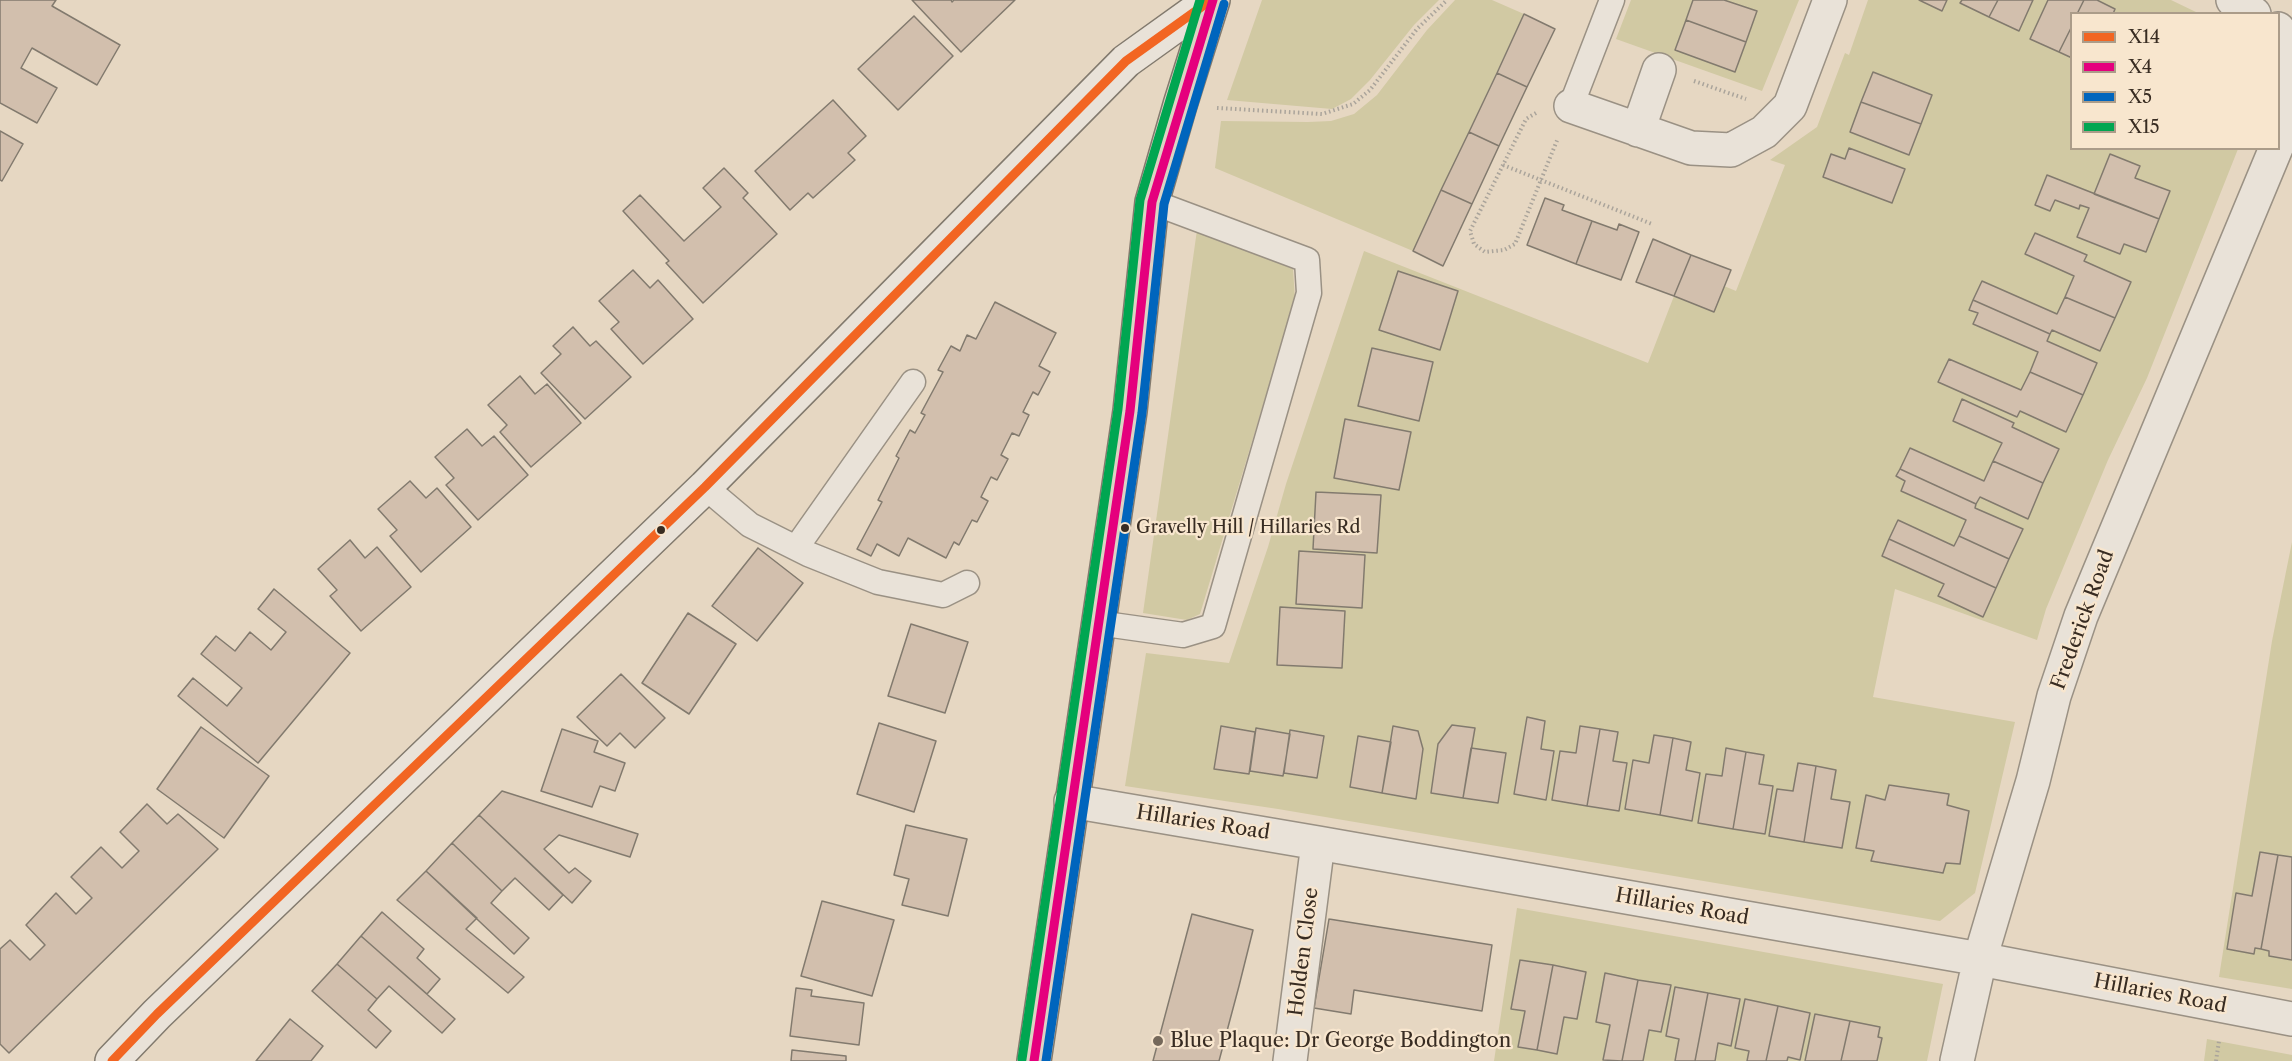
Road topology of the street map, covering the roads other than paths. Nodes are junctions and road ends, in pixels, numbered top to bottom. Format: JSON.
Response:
{"nodes":[{"id":1,"x":1212,"y":0,"type":"edge"},
{"id":2,"x":1612,"y":0,"type":"edge"},
{"id":3,"x":1830,"y":0,"type":"edge"},
{"id":4,"x":2233,"y":0,"type":"edge"},
{"id":5,"x":2251,"y":12,"type":"edge"},
{"id":6,"x":2280,"y":34,"type":"edge"},
{"id":7,"x":1659,"y":70,"type":"dead end"},
{"id":8,"x":2292,"y":78,"type":"edge"},
{"id":9,"x":2292,"y":97,"type":"edge"},
{"id":10,"x":1556,"y":108,"type":"joint"},
{"id":11,"x":1638,"y":130,"type":"junction"},
{"id":12,"x":2280,"y":140,"type":"edge"},
{"id":13,"x":2275,"y":150,"type":"edge"},
{"id":14,"x":1152,"y":202,"type":"junction"},
{"id":15,"x":913,"y":382,"type":"dead end"},
{"id":16,"x":705,"y":487,"type":"junction"},
{"id":17,"x":796,"y":548,"type":"junction"},
{"id":18,"x":967,"y":583,"type":"dead end"},
{"id":19,"x":1098,"y":622,"type":"junction"},
{"id":20,"x":1071,"y":801,"type":"junction"},
{"id":21,"x":1318,"y":843,"type":"junction"},
{"id":22,"x":1980,"y":959,"type":"junction"},
{"id":23,"x":2292,"y":1020,"type":"edge"},
{"id":24,"x":112,"y":1061,"type":"edge"},
{"id":25,"x":1034,"y":1061,"type":"edge"},
{"id":26,"x":1290,"y":1061,"type":"edge"},
{"id":27,"x":1957,"y":1061,"type":"edge"}],
"edges":[{"from":1,"to":14,"type":"main road"},
{"from":1,"to":16,"type":"street"},
{"from":2,"to":10,"type":"lane"},
{"from":3,"to":11,"type":"street"},
{"from":4,"to":5,"type":"street"},
{"from":6,"to":8,"type":"street"},
{"from":7,"to":11,"type":"street"},
{"from":9,"to":12,"type":"street"},
{"from":10,"to":11,"type":"street"},
{"from":13,"to":22,"type":"street","name":"Frederick Road"},
{"from":14,"to":19,"type":"main road"},
{"from":14,"to":19,"type":"lane"},
{"from":15,"to":17,"type":"lane"},
{"from":16,"to":17,"type":"lane"},
{"from":16,"to":24,"type":"street"},
{"from":17,"to":18,"type":"lane"},
{"from":19,"to":20,"type":"main road"},
{"from":20,"to":21,"type":"street","name":"Hillaries Road"},
{"from":20,"to":25,"type":"main road"},
{"from":21,"to":22,"type":"street","name":"Hillaries Road"},
{"from":21,"to":26,"type":"street","name":"Holden Close"},
{"from":22,"to":23,"type":"street","name":"Hillaries Road"},
{"from":22,"to":27,"type":"street","name":"Frederick Road"}]}
